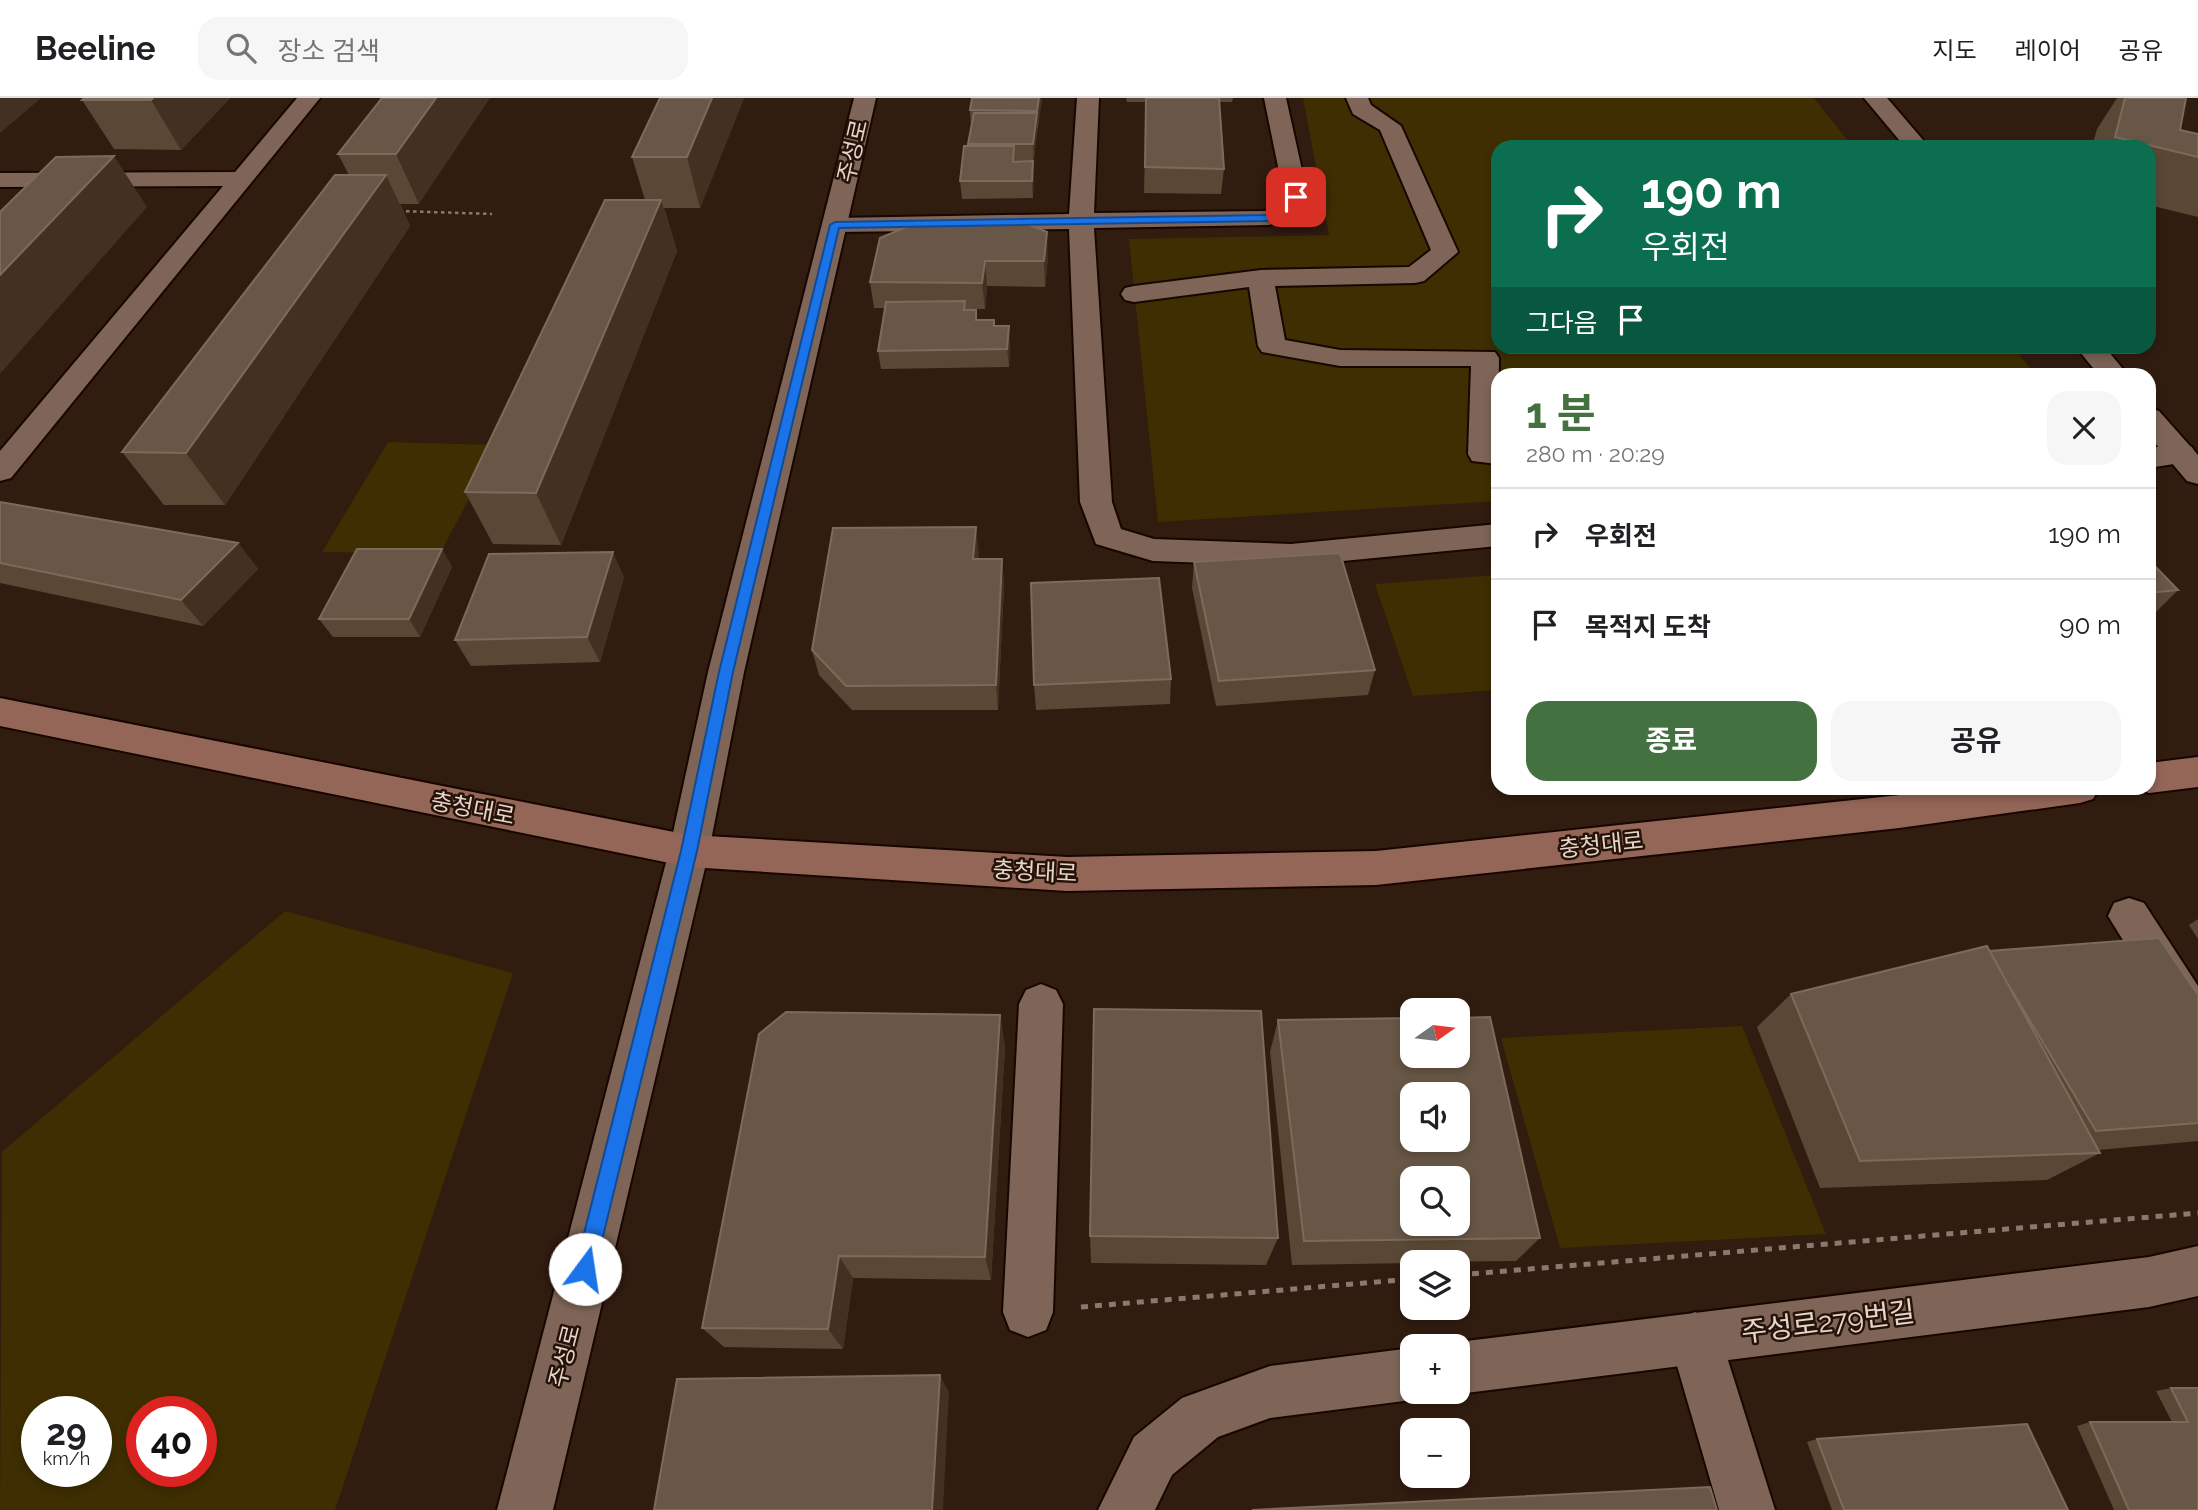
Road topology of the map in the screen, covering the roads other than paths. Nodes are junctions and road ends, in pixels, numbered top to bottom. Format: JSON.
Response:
{"nodes":[{"id":1,"x":309,"y":98,"type":"edge"},
{"id":2,"x":865,"y":98,"type":"edge"},
{"id":3,"x":1088,"y":98,"type":"edge"},
{"id":4,"x":1275,"y":98,"type":"edge"},
{"id":5,"x":1357,"y":98,"type":"edge"},
{"id":6,"x":1875,"y":98,"type":"edge"},
{"id":7,"x":1911,"y":140,"type":"edge"},
{"id":8,"x":242,"y":179,"type":"junction"},
{"id":9,"x":0,"y":180,"type":"edge"},
{"id":10,"x":1081,"y":221,"type":"junction"},
{"id":11,"x":835,"y":225,"type":"junction"},
{"id":12,"x":1261,"y":278,"type":"junction"},
{"id":13,"x":1134,"y":294,"type":"dead end"},
{"id":14,"x":2096,"y":354,"type":"edge"},
{"id":15,"x":2108,"y":368,"type":"edge"},
{"id":16,"x":2156,"y":425,"type":"edge"},
{"id":17,"x":1491,"y":454,"type":"edge"},
{"id":18,"x":2156,"y":459,"type":"edge"},
{"id":19,"x":2189,"y":464,"type":"edge"},
{"id":20,"x":0,"y":471,"type":"edge"},
{"id":21,"x":1491,"y":536,"type":"edge"},
{"id":22,"x":0,"y":712,"type":"edge"},
{"id":23,"x":2198,"y":772,"type":"edge"},
{"id":24,"x":2156,"y":777,"type":"edge"},
{"id":25,"x":2027,"y":795,"type":"edge"},
{"id":26,"x":689,"y":851,"type":"junction"},
{"id":27,"x":2129,"y":916,"type":"dead end"},
{"id":28,"x":1041,"y":1004,"type":"dead end"},
{"id":29,"x":2198,"y":1023,"type":"edge"},
{"id":30,"x":2198,"y":1271,"type":"edge"},
{"id":31,"x":1028,"y":1312,"type":"road end"},
{"id":32,"x":1695,"y":1338,"type":"junction"},
{"id":33,"x":1470,"y":1366,"type":"edge"},
{"id":34,"x":1400,"y":1376,"type":"edge"},
{"id":35,"x":525,"y":1510,"type":"edge"},
{"id":36,"x":1126,"y":1510,"type":"edge"},
{"id":37,"x":1746,"y":1510,"type":"edge"}],
"edges":[{"from":1,"to":8,"type":"street"},
{"from":2,"to":11,"type":"street","name":"주성로"},
{"from":3,"to":10,"type":"street"},
{"from":4,"to":10,"type":"street"},
{"from":5,"to":12,"type":"street"},
{"from":6,"to":7,"type":"street"},
{"from":8,"to":9,"type":"street"},
{"from":8,"to":20,"type":"street"},
{"from":10,"to":11,"type":"street"},
{"from":10,"to":21,"type":"street"},
{"from":11,"to":26,"type":"street","name":"주성로"},
{"from":12,"to":13,"type":"street"},
{"from":12,"to":17,"type":"street"},
{"from":14,"to":15,"type":"street"},
{"from":16,"to":19,"type":"street"},
{"from":18,"to":19,"type":"street"},
{"from":22,"to":26,"type":"main road","name":"충청대로"},
{"from":23,"to":24,"type":"main road"},
{"from":25,"to":26,"type":"main road","name":"충청대로"},
{"from":26,"to":35,"type":"street","name":"주성로"},
{"from":27,"to":29,"type":"street"},
{"from":28,"to":31,"type":"street"},
{"from":30,"to":32,"type":"street","name":"주성로279번길"},
{"from":32,"to":33,"type":"street","name":"주성로279번길"},
{"from":32,"to":37,"type":"street"},
{"from":34,"to":36,"type":"street"}]}
